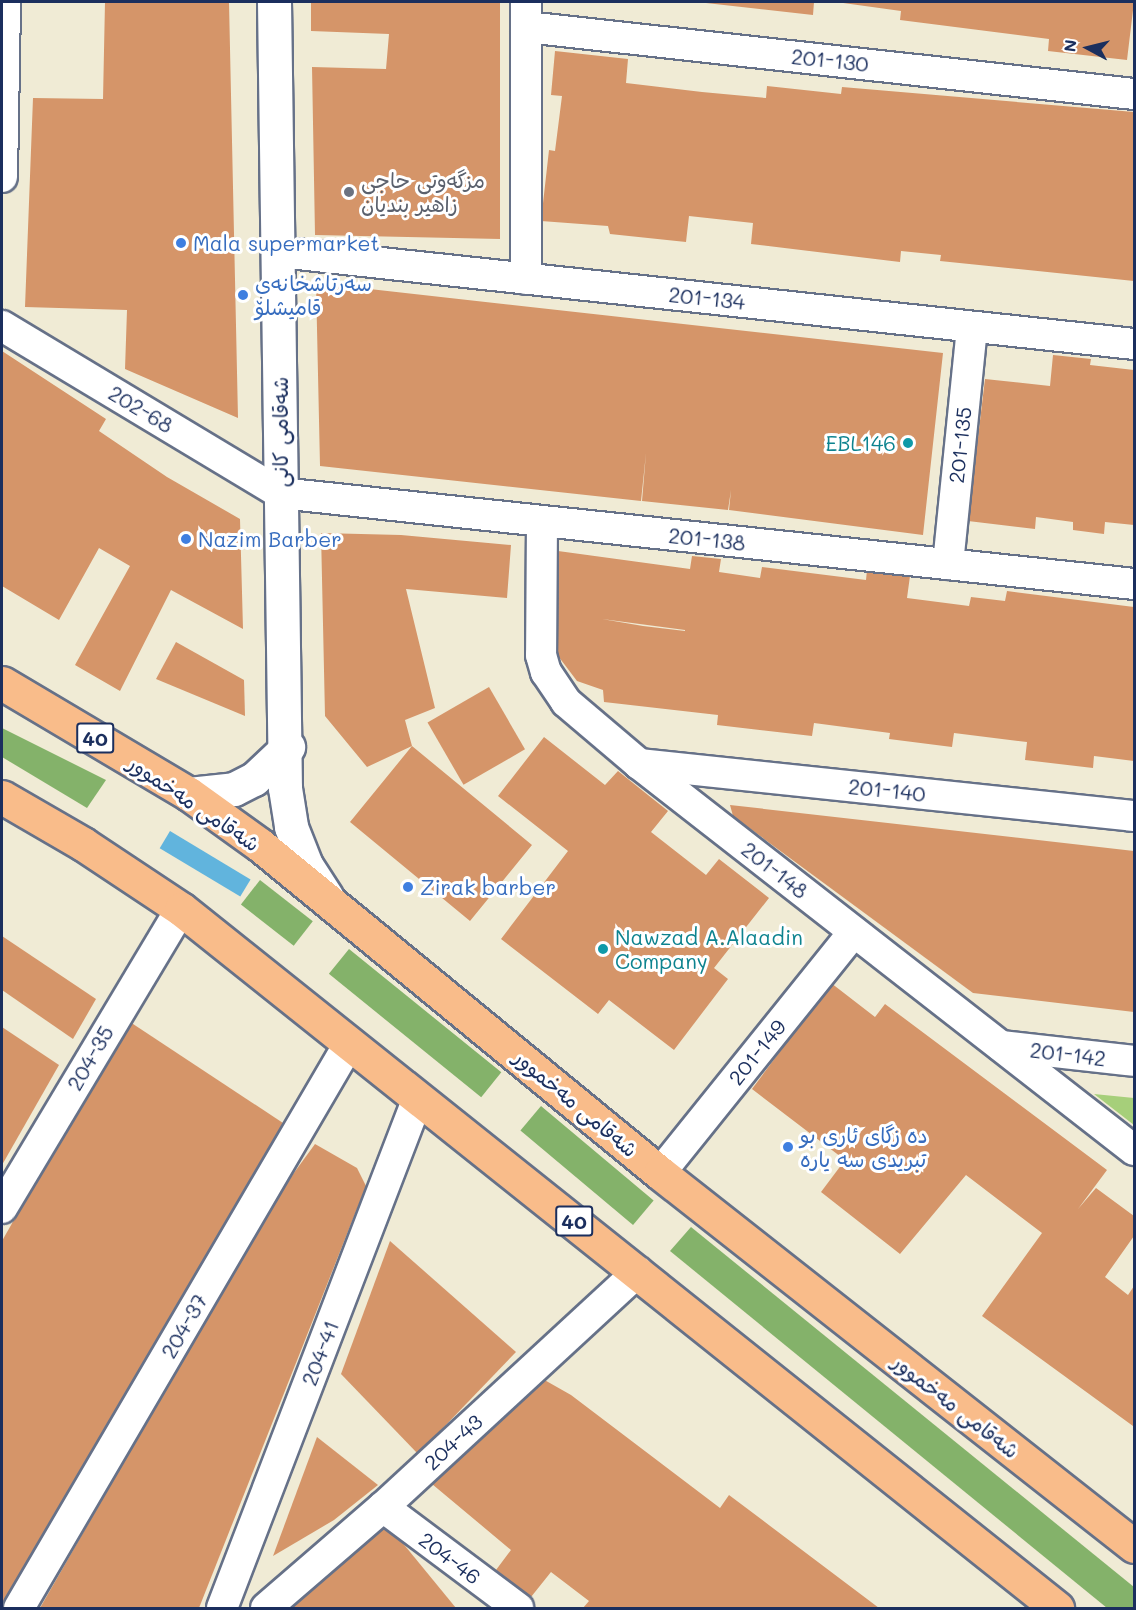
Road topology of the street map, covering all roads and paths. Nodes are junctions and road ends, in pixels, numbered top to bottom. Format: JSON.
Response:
{"nodes":[{"id":1,"x":5,"y":2,"type":"edge"},
{"id":2,"x":274,"y":2,"type":"edge"},
{"id":3,"x":526,"y":14,"type":"edge"},
{"id":4,"x":1134,"y":94,"type":"edge"},
{"id":5,"x":2,"y":177,"type":"edge"},
{"id":6,"x":279,"y":252,"type":"junction"},
{"id":7,"x":526,"y":279,"type":"junction"},
{"id":8,"x":2,"y":326,"type":"edge"},
{"id":9,"x":972,"y":327,"type":"junction"},
{"id":10,"x":1134,"y":344,"type":"edge"},
{"id":11,"x":280,"y":493,"type":"junction"},
{"id":12,"x":542,"y":521,"type":"junction"},
{"id":13,"x":948,"y":564,"type":"junction"},
{"id":14,"x":1134,"y":584,"type":"edge"},
{"id":15,"x":2,"y":682,"type":"edge"},
{"id":16,"x":288,"y":747,"type":"junction"},
{"id":17,"x":639,"y":764,"type":"junction"},
{"id":18,"x":189,"y":794,"type":"junction"},
{"id":19,"x":2,"y":797,"type":"edge"},
{"id":20,"x":1134,"y":816,"type":"edge"},
{"id":21,"x":328,"y":899,"type":"junction"},
{"id":22,"x":181,"y":909,"type":"junction"},
{"id":23,"x":854,"y":932,"type":"junction"},
{"id":24,"x":349,"y":1044,"type":"junction"},
{"id":25,"x":1001,"y":1046,"type":"junction"},
{"id":26,"x":1134,"y":1061,"type":"edge"},
{"id":27,"x":418,"y":1098,"type":"junction"},
{"id":28,"x":1134,"y":1150,"type":"edge"},
{"id":29,"x":660,"y":1173,"type":"junction"},
{"id":30,"x":2,"y":1208,"type":"edge"},
{"id":31,"x":638,"y":1272,"type":"junction"},
{"id":32,"x":383,"y":1507,"type":"junction"},
{"id":33,"x":1134,"y":1546,"type":"edge"},
{"id":34,"x":19,"y":1608,"type":"edge"},
{"id":35,"x":222,"y":1608,"type":"edge"},
{"id":36,"x":266,"y":1608,"type":"edge"},
{"id":37,"x":518,"y":1608,"type":"edge"},
{"id":38,"x":1057,"y":1608,"type":"edge"}],
"edges":[{"from":1,"to":5,"type":"street"},
{"from":2,"to":6,"type":"street","name":"شەقامی کانی"},
{"from":3,"to":4,"type":"street","name":"201-130"},
{"from":3,"to":7,"type":"street"},
{"from":6,"to":7,"type":"street","name":"201-134"},
{"from":6,"to":11,"type":"street","name":"شەقامی کانی"},
{"from":7,"to":9,"type":"street","name":"201-134"},
{"from":8,"to":11,"type":"street","name":"202-68"},
{"from":9,"to":10,"type":"street","name":"201-134"},
{"from":9,"to":13,"type":"street","name":"201-135"},
{"from":11,"to":12,"type":"street","name":"201-138"},
{"from":11,"to":16,"type":"street","name":"شەقامی کانی"},
{"from":12,"to":13,"type":"street","name":"201-138"},
{"from":12,"to":17,"type":"street","name":"201-148"},
{"from":13,"to":14,"type":"street","name":"201-138"},
{"from":15,"to":18,"type":"highway","name":"شەقامی مەخموور","number":"40"},
{"from":16,"to":18,"type":"street"},
{"from":16,"to":21,"type":"street","name":"شەقامی کانی"},
{"from":17,"to":20,"type":"street","name":"201-140"},
{"from":17,"to":23,"type":"street","name":"201-148"},
{"from":18,"to":21,"type":"highway","name":"شەقامی مەخموور","number":"40"},
{"from":19,"to":22,"type":"highway","number":"40"},
{"from":21,"to":29,"type":"highway","name":"شەقامی مەخموور","number":"40"},
{"from":22,"to":24,"type":"highway","number":"40"},
{"from":22,"to":30,"type":"street","name":"204-35"},
{"from":23,"to":25,"type":"street","name":"201-148"},
{"from":23,"to":29,"type":"street","name":"201-149"},
{"from":24,"to":27,"type":"highway","number":"40"},
{"from":24,"to":34,"type":"street","name":"204-37"},
{"from":25,"to":26,"type":"street","name":"201-142"},
{"from":25,"to":28,"type":"street","name":"201-148"},
{"from":27,"to":31,"type":"highway","number":"40"},
{"from":27,"to":35,"type":"street","name":"204-41"},
{"from":29,"to":33,"type":"highway","name":"شەقامی مەخموور","number":"40"},
{"from":31,"to":32,"type":"street","name":"204-43"},
{"from":31,"to":38,"type":"highway","number":"40"},
{"from":32,"to":36,"type":"street","name":"204-43"},
{"from":32,"to":37,"type":"street","name":"204-46"}]}
